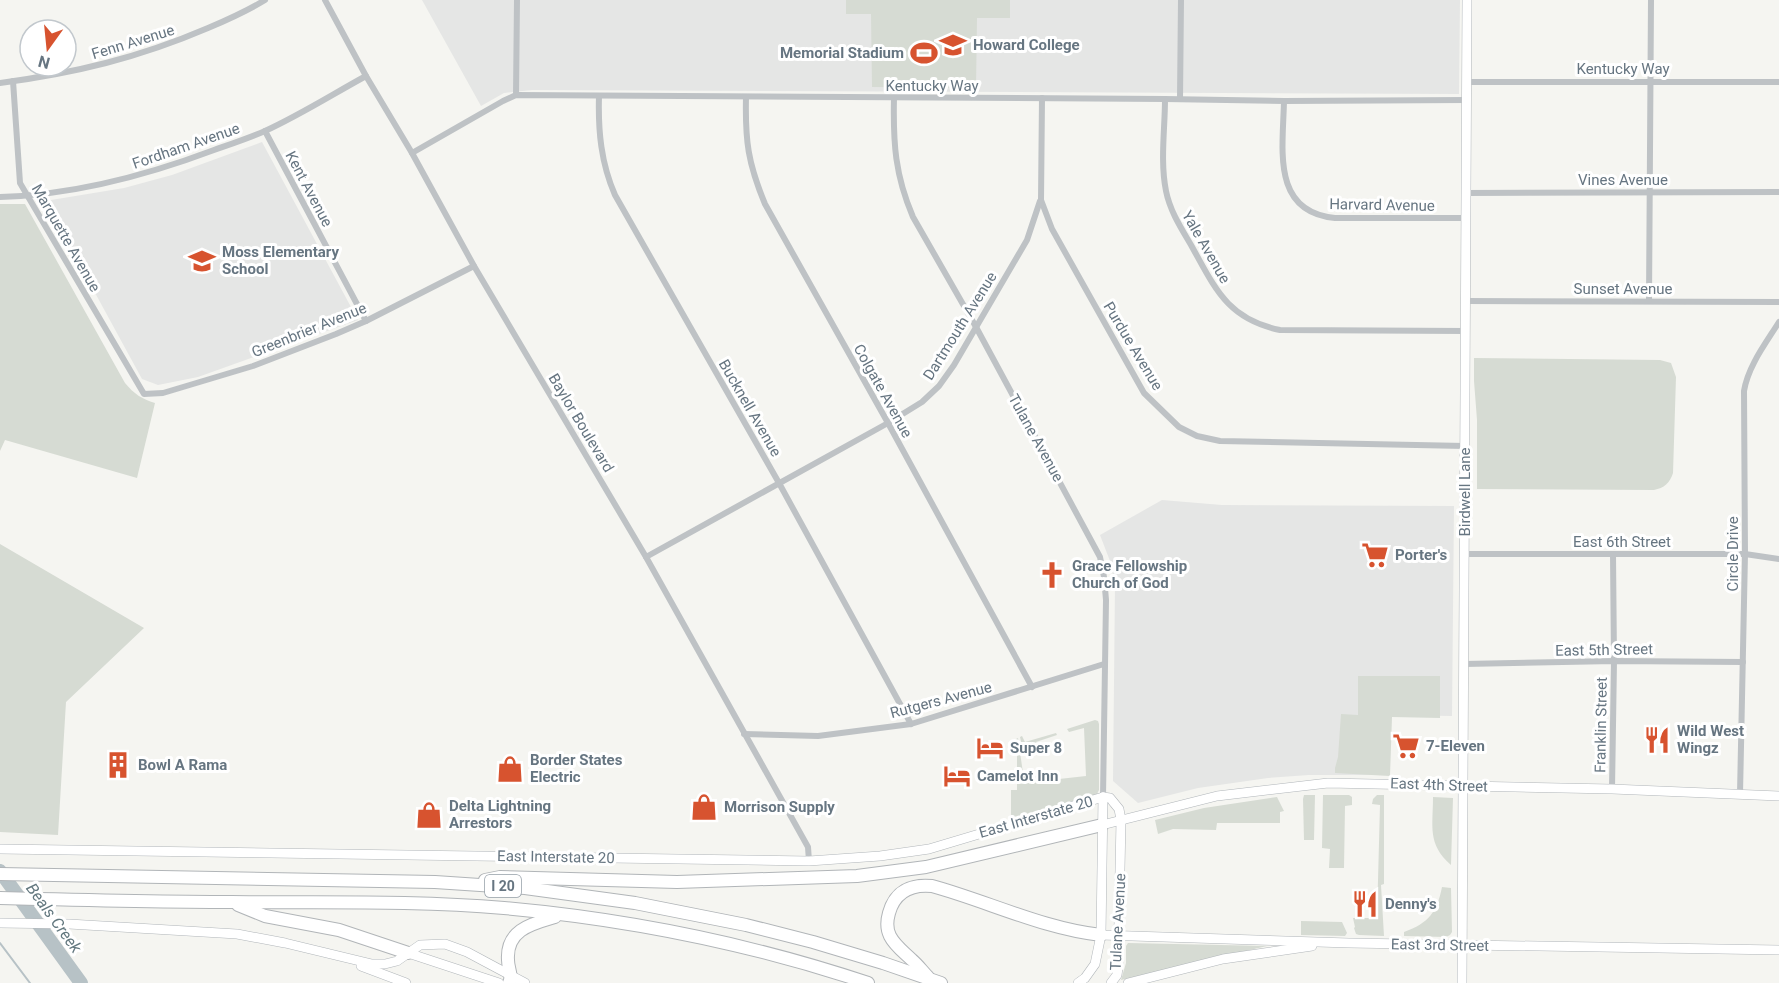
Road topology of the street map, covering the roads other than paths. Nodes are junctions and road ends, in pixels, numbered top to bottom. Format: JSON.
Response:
{"nodes":[{"id":1,"x":265,"y":0,"type":"edge"},
{"id":2,"x":325,"y":0,"type":"edge"},
{"id":3,"x":517,"y":0,"type":"edge"},
{"id":4,"x":1181,"y":0,"type":"edge"},
{"id":5,"x":1467,"y":0,"type":"edge"},
{"id":6,"x":1651,"y":0,"type":"edge"},
{"id":7,"x":366,"y":76,"type":"junction"},
{"id":8,"x":13,"y":81,"type":"junction"},
{"id":9,"x":1650,"y":81,"type":"junction"},
{"id":10,"x":0,"y":82,"type":"edge"},
{"id":11,"x":1467,"y":82,"type":"junction"},
{"id":12,"x":1779,"y":82,"type":"edge"},
{"id":13,"x":516,"y":95,"type":"junction"},
{"id":14,"x":599,"y":96,"type":"junction"},
{"id":15,"x":746,"y":97,"type":"junction"},
{"id":16,"x":894,"y":98,"type":"junction"},
{"id":17,"x":1042,"y":98,"type":"junction"},
{"id":18,"x":1166,"y":99,"type":"junction"},
{"id":19,"x":1180,"y":99,"type":"junction"},
{"id":20,"x":1467,"y":100,"type":"junction"},
{"id":21,"x":1284,"y":101,"type":"junction"},
{"id":22,"x":265,"y":131,"type":"junction"},
{"id":23,"x":412,"y":153,"type":"junction"},
{"id":24,"x":1649,"y":191,"type":"junction"},
{"id":25,"x":1779,"y":192,"type":"edge"},
{"id":26,"x":1466,"y":193,"type":"junction"},
{"id":27,"x":0,"y":196,"type":"edge"},
{"id":28,"x":27,"y":196,"type":"junction"},
{"id":29,"x":1041,"y":200,"type":"junction"},
{"id":30,"x":1466,"y":218,"type":"junction"},
{"id":31,"x":474,"y":266,"type":"junction"},
{"id":32,"x":1466,"y":301,"type":"junction"},
{"id":33,"x":1648,"y":301,"type":"junction"},
{"id":34,"x":1779,"y":302,"type":"edge"},
{"id":35,"x":366,"y":321,"type":"junction"},
{"id":36,"x":1779,"y":322,"type":"edge"},
{"id":37,"x":976,"y":327,"type":"junction"},
{"id":38,"x":1466,"y":331,"type":"junction"},
{"id":39,"x":144,"y":394,"type":"joint"},
{"id":40,"x":888,"y":423,"type":"junction"},
{"id":41,"x":1465,"y":446,"type":"junction"},
{"id":42,"x":779,"y":483,"type":"junction"},
{"id":43,"x":1465,"y":554,"type":"junction"},
{"id":44,"x":1614,"y":554,"type":"junction"},
{"id":45,"x":1745,"y":554,"type":"junction"},
{"id":46,"x":646,"y":557,"type":"junction"},
{"id":47,"x":1779,"y":559,"type":"edge"},
{"id":48,"x":1614,"y":661,"type":"junction"},
{"id":49,"x":1743,"y":662,"type":"junction"},
{"id":50,"x":1104,"y":664,"type":"junction"},
{"id":51,"x":1464,"y":664,"type":"junction"},
{"id":52,"x":1032,"y":687,"type":"junction"},
{"id":53,"x":910,"y":724,"type":"junction"},
{"id":54,"x":744,"y":734,"type":"junction"},
{"id":55,"x":1464,"y":786,"type":"junction"},
{"id":56,"x":1612,"y":789,"type":"junction"},
{"id":57,"x":1740,"y":794,"type":"junction"},
{"id":58,"x":1779,"y":796,"type":"edge"},
{"id":59,"x":1103,"y":797,"type":"junction"},
{"id":60,"x":1121,"y":820,"type":"junction"},
{"id":61,"x":1102,"y":825,"type":"junction"},
{"id":62,"x":0,"y":849,"type":"edge"},
{"id":63,"x":809,"y":861,"type":"junction"},
{"id":64,"x":0,"y":874,"type":"edge"},
{"id":65,"x":471,"y":884,"type":"junction"},
{"id":66,"x":0,"y":898,"type":"edge"},
{"id":67,"x":231,"y":902,"type":"junction"},
{"id":68,"x":562,"y":914,"type":"junction"},
{"id":69,"x":0,"y":923,"type":"edge"},
{"id":70,"x":1101,"y":935,"type":"junction"},
{"id":71,"x":1120,"y":936,"type":"junction"},
{"id":72,"x":1335,"y":943,"type":"junction"},
{"id":73,"x":1463,"y":945,"type":"junction"},
{"id":74,"x":1779,"y":950,"type":"edge"},
{"id":75,"x":408,"y":953,"type":"junction"},
{"id":76,"x":337,"y":956,"type":"junction"},
{"id":77,"x":929,"y":978,"type":"junction"},
{"id":78,"x":510,"y":980,"type":"edge"},
{"id":79,"x":406,"y":983,"type":"edge"},
{"id":80,"x":499,"y":983,"type":"edge"},
{"id":81,"x":525,"y":983,"type":"edge"},
{"id":82,"x":868,"y":983,"type":"edge"},
{"id":83,"x":941,"y":983,"type":"edge"},
{"id":84,"x":1078,"y":983,"type":"edge"},
{"id":85,"x":1110,"y":983,"type":"edge"},
{"id":86,"x":1128,"y":983,"type":"edge"},
{"id":87,"x":1462,"y":983,"type":"edge"}],
"edges":[{"from":1,"to":8,"type":"street","name":"Fenn Avenue"},
{"from":2,"to":7,"type":"street","name":"Baylor Boulevard"},
{"from":3,"to":13,"type":"street"},
{"from":4,"to":19,"type":"street"},
{"from":5,"to":11,"type":"main road","name":"Birdwell Lane"},
{"from":6,"to":9,"type":"street"},
{"from":7,"to":22,"type":"street","name":"Fordham Avenue"},
{"from":7,"to":23,"type":"street","name":"Baylor Boulevard"},
{"from":8,"to":10,"type":"street","name":"Fenn Avenue"},
{"from":8,"to":28,"type":"street","name":"Marquette Avenue"},
{"from":9,"to":11,"type":"street","name":"Kentucky Way"},
{"from":9,"to":12,"type":"street","name":"Kentucky Way"},
{"from":9,"to":24,"type":"street"},
{"from":11,"to":20,"type":"main road","name":"Birdwell Lane"},
{"from":13,"to":14,"type":"street","name":"Kentucky Way"},
{"from":13,"to":23,"type":"street","name":"Kentucky Way"},
{"from":14,"to":15,"type":"street","name":"Kentucky Way"},
{"from":14,"to":42,"type":"street","name":"Bucknell Avenue"},
{"from":15,"to":16,"type":"street","name":"Kentucky Way"},
{"from":15,"to":40,"type":"street","name":"Colgate Avenue"},
{"from":16,"to":17,"type":"street","name":"Kentucky Way"},
{"from":16,"to":37,"type":"street","name":"Tulane Avenue"},
{"from":17,"to":18,"type":"street","name":"Kentucky Way"},
{"from":17,"to":29,"type":"street","name":"Purdue Avenue"},
{"from":18,"to":19,"type":"street","name":"Kentucky Way"},
{"from":18,"to":38,"type":"street","name":"Yale Avenue"},
{"from":19,"to":21,"type":"street","name":"Kentucky Way"},
{"from":20,"to":21,"type":"street","name":"Kentucky Way"},
{"from":20,"to":26,"type":"main road","name":"Birdwell Lane"},
{"from":21,"to":30,"type":"street","name":"Harvard Avenue"},
{"from":22,"to":28,"type":"street","name":"Fordham Avenue"},
{"from":22,"to":35,"type":"street","name":"Kent Avenue"},
{"from":23,"to":31,"type":"street","name":"Baylor Boulevard"},
{"from":24,"to":25,"type":"street","name":"Vines Avenue"},
{"from":24,"to":26,"type":"street","name":"Vines Avenue"},
{"from":24,"to":33,"type":"street"},
{"from":26,"to":30,"type":"main road","name":"Birdwell Lane"},
{"from":27,"to":28,"type":"street","name":"Fordham Avenue"},
{"from":28,"to":39,"type":"street","name":"Marquette Avenue"},
{"from":29,"to":37,"type":"street","name":"Dartmouth Avenue"},
{"from":29,"to":41,"type":"street","name":"Purdue Avenue"},
{"from":30,"to":32,"type":"main road","name":"Birdwell Lane"},
{"from":31,"to":35,"type":"street","name":"Greenbrier Avenue"},
{"from":31,"to":46,"type":"street","name":"Baylor Boulevard"},
{"from":32,"to":33,"type":"street","name":"Sunset Avenue"},
{"from":32,"to":38,"type":"main road","name":"Birdwell Lane"},
{"from":33,"to":34,"type":"street","name":"Sunset Avenue"},
{"from":35,"to":39,"type":"street","name":"Greenbrier Avenue"},
{"from":36,"to":45,"type":"street","name":"Circle Drive"},
{"from":37,"to":40,"type":"street","name":"Dartmouth Avenue"},
{"from":37,"to":50,"type":"street","name":"Tulane Avenue"},
{"from":38,"to":41,"type":"main road","name":"Birdwell Lane"},
{"from":40,"to":42,"type":"street","name":"Dartmouth Avenue"},
{"from":40,"to":52,"type":"street","name":"Colgate Avenue"},
{"from":41,"to":43,"type":"main road","name":"Birdwell Lane"},
{"from":42,"to":46,"type":"street","name":"Dartmouth Avenue"},
{"from":42,"to":53,"type":"street","name":"Bucknell Avenue"},
{"from":43,"to":44,"type":"street","name":"East 6th Street"},
{"from":43,"to":51,"type":"main road","name":"Birdwell Lane"},
{"from":44,"to":45,"type":"street","name":"East 6th Street"},
{"from":44,"to":48,"type":"street","name":"Franklin Street"},
{"from":45,"to":47,"type":"street","name":"East 6th Street"},
{"from":45,"to":49,"type":"street","name":"Circle Drive"},
{"from":46,"to":54,"type":"street","name":"Baylor Boulevard"},
{"from":48,"to":49,"type":"street","name":"East 5th Street"},
{"from":48,"to":51,"type":"street","name":"East 5th Street"},
{"from":48,"to":56,"type":"street","name":"Franklin Street"},
{"from":49,"to":57,"type":"street","name":"Circle Drive"},
{"from":50,"to":52,"type":"street","name":"Rutgers Avenue"},
{"from":50,"to":59,"type":"street","name":"Tulane Avenue"},
{"from":51,"to":55,"type":"main road","name":"Birdwell Lane"},
{"from":52,"to":53,"type":"street","name":"Rutgers Avenue"},
{"from":53,"to":54,"type":"street","name":"Rutgers Avenue"},
{"from":54,"to":63,"type":"street","name":"Baylor Boulevard"},
{"from":55,"to":56,"type":"main road","name":"East 4th Street"},
{"from":55,"to":60,"type":"main road","name":"East 4th Street"},
{"from":55,"to":73,"type":"main road","name":"Birdwell Lane"},
{"from":56,"to":57,"type":"main road","name":"East 4th Street"},
{"from":57,"to":58,"type":"main road","name":"East 4th Street"},
{"from":59,"to":60,"type":"main road"},
{"from":59,"to":61,"type":"main road","name":"Tulane Avenue"},
{"from":59,"to":63,"type":"main road","name":"East Interstate 20"},
{"from":60,"to":61,"type":"main road","name":"East 4th Street"},
{"from":60,"to":71,"type":"main road","name":"Tulane Avenue"},
{"from":61,"to":65,"type":"highway"},
{"from":61,"to":70,"type":"main road","name":"Tulane Avenue"},
{"from":62,"to":63,"type":"main road","name":"East Interstate 20"},
{"from":64,"to":65,"type":"highway","number":"I 20"},
{"from":65,"to":77,"type":"highway","number":"I 20"},
{"from":66,"to":67,"type":"highway","number":"I 20"},
{"from":67,"to":68,"type":"highway","number":"I 20"},
{"from":67,"to":75,"type":"highway"},
{"from":68,"to":78,"type":"highway"},
{"from":68,"to":82,"type":"highway","number":"I 20"},
{"from":69,"to":76,"type":"main road"},
{"from":70,"to":71,"type":"main road","name":"East 3rd Street"},
{"from":70,"to":77,"type":"highway"},
{"from":70,"to":84,"type":"main road","name":"Tulane Avenue"},
{"from":71,"to":72,"type":"main road","name":"East 3rd Street"},
{"from":71,"to":85,"type":"main road","name":"Tulane Avenue"},
{"from":72,"to":73,"type":"main road","name":"East 3rd Street"},
{"from":72,"to":86,"type":"main road"},
{"from":73,"to":74,"type":"main road","name":"East 3rd Street"},
{"from":73,"to":87,"type":"main road","name":"Birdwell Lane"},
{"from":75,"to":76,"type":"main road"},
{"from":75,"to":78,"type":"main road"},
{"from":75,"to":80,"type":"main road"},
{"from":76,"to":79,"type":"main road"},
{"from":77,"to":83,"type":"highway","number":"I 20"},
{"from":78,"to":81,"type":"main road"}]}
